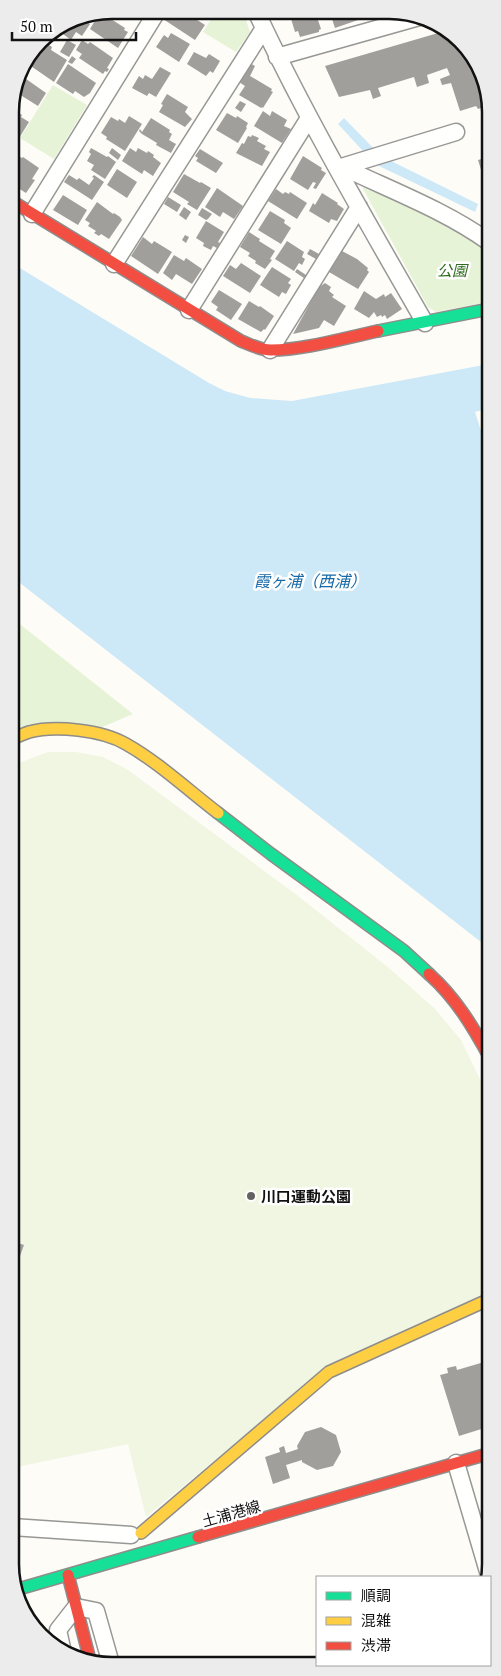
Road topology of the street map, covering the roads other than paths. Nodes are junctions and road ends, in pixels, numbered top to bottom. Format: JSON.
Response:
{"nodes":[{"id":1,"x":152,"y":19,"type":"edge"},
{"id":2,"x":260,"y":19,"type":"edge"},
{"id":3,"x":406,"y":21,"type":"edge"},
{"id":4,"x":264,"y":28,"type":"junction"},
{"id":5,"x":277,"y":57,"type":"junction"},
{"id":6,"x":309,"y":118,"type":"junction"},
{"id":7,"x":456,"y":132,"type":"dead end"},
{"id":8,"x":338,"y":168,"type":"junction"},
{"id":9,"x":19,"y":206,"type":"edge"},
{"id":10,"x":359,"y":207,"type":"junction"},
{"id":11,"x":32,"y":214,"type":"junction"},
{"id":12,"x":482,"y":237,"type":"edge"},
{"id":13,"x":114,"y":264,"type":"junction"},
{"id":14,"x":189,"y":310,"type":"junction"},
{"id":15,"x":482,"y":311,"type":"edge"},
{"id":16,"x":425,"y":323,"type":"junction"},
{"id":17,"x":270,"y":350,"type":"junction"},
{"id":18,"x":19,"y":736,"type":"edge"},
{"id":19,"x":482,"y":1042,"type":"edge"},
{"id":20,"x":482,"y":1303,"type":"edge"},
{"id":21,"x":482,"y":1456,"type":"edge"},
{"id":22,"x":456,"y":1463,"type":"junction"},
{"id":23,"x":19,"y":1528,"type":"edge"},
{"id":24,"x":136,"y":1534,"type":"joint"},
{"id":25,"x":482,"y":1551,"type":"edge"},
{"id":26,"x":68,"y":1575,"type":"junction"},
{"id":27,"x":22,"y":1588,"type":"edge"},
{"id":28,"x":76,"y":1607,"type":"junction"},
{"id":29,"x":61,"y":1642,"type":"edge"},
{"id":30,"x":88,"y":1654,"type":"edge"},
{"id":31,"x":109,"y":1657,"type":"edge"}],
"edges":[{"from":1,"to":11,"type":"street"},
{"from":2,"to":4,"type":"street"},
{"from":3,"to":5,"type":"street"},
{"from":4,"to":5,"type":"street"},
{"from":4,"to":13,"type":"street"},
{"from":5,"to":6,"type":"street"},
{"from":6,"to":8,"type":"street"},
{"from":6,"to":14,"type":"street"},
{"from":7,"to":8,"type":"street"},
{"from":8,"to":10,"type":"street"},
{"from":8,"to":12,"type":"street"},
{"from":9,"to":11,"type":"street"},
{"from":10,"to":16,"type":"street"},
{"from":10,"to":17,"type":"street"},
{"from":11,"to":13,"type":"street"},
{"from":13,"to":14,"type":"street"},
{"from":14,"to":17,"type":"street"},
{"from":15,"to":16,"type":"street"},
{"from":16,"to":17,"type":"street"},
{"from":18,"to":19,"type":"street"},
{"from":20,"to":24,"type":"street"},
{"from":21,"to":22,"type":"street","name":"土浦港線"},
{"from":22,"to":25,"type":"street"},
{"from":22,"to":26,"type":"street","name":"土浦港線"},
{"from":23,"to":24,"type":"street"},
{"from":26,"to":27,"type":"street","name":"土浦港線"},
{"from":26,"to":28,"type":"street"},
{"from":28,"to":29,"type":"street"},
{"from":28,"to":30,"type":"street"},
{"from":28,"to":31,"type":"street"}]}
